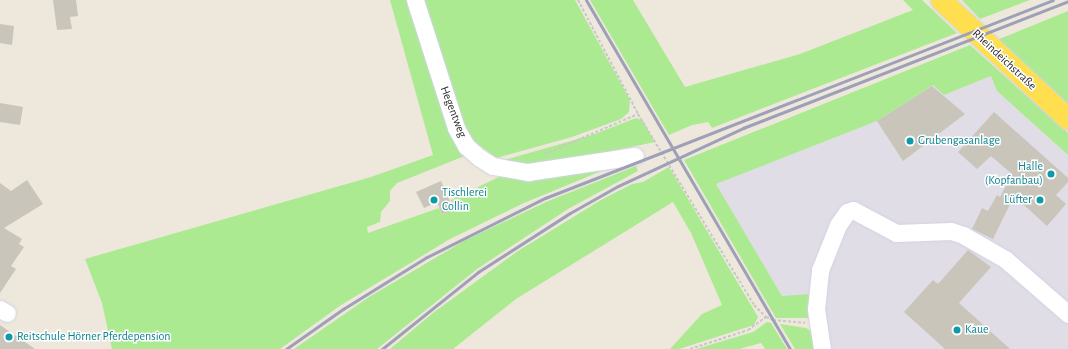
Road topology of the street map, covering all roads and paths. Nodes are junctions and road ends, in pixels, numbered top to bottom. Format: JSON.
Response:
{"nodes":[{"id":1,"x":415,"y":0,"type":"edge"},
{"id":2,"x":578,"y":0,"type":"edge"},
{"id":3,"x":941,"y":0,"type":"edge"},
{"id":4,"x":638,"y":114,"type":"junction"},
{"id":5,"x":1068,"y":119,"type":"edge"},
{"id":6,"x":635,"y":156,"type":"dead end"},
{"id":7,"x":538,"y":157,"type":"dead end"},
{"id":8,"x":1068,"y":314,"type":"edge"},
{"id":9,"x":766,"y":318,"type":"junction"},
{"id":10,"x":817,"y":324,"type":"junction"},
{"id":11,"x":690,"y":349,"type":"edge"},
{"id":12,"x":822,"y":349,"type":"edge"}],
"edges":[{"from":1,"to":6,"type":"street","name":"Hegentweg"},
{"from":2,"to":4,"type":"path"},
{"from":3,"to":5,"type":"main road","name":"Rheindeichstraße"},
{"from":4,"to":7,"type":"path"},
{"from":4,"to":9,"type":"path"},
{"from":8,"to":10,"type":"street"},
{"from":9,"to":10,"type":"path"},
{"from":9,"to":11,"type":"path"},
{"from":10,"to":12,"type":"street"}]}
